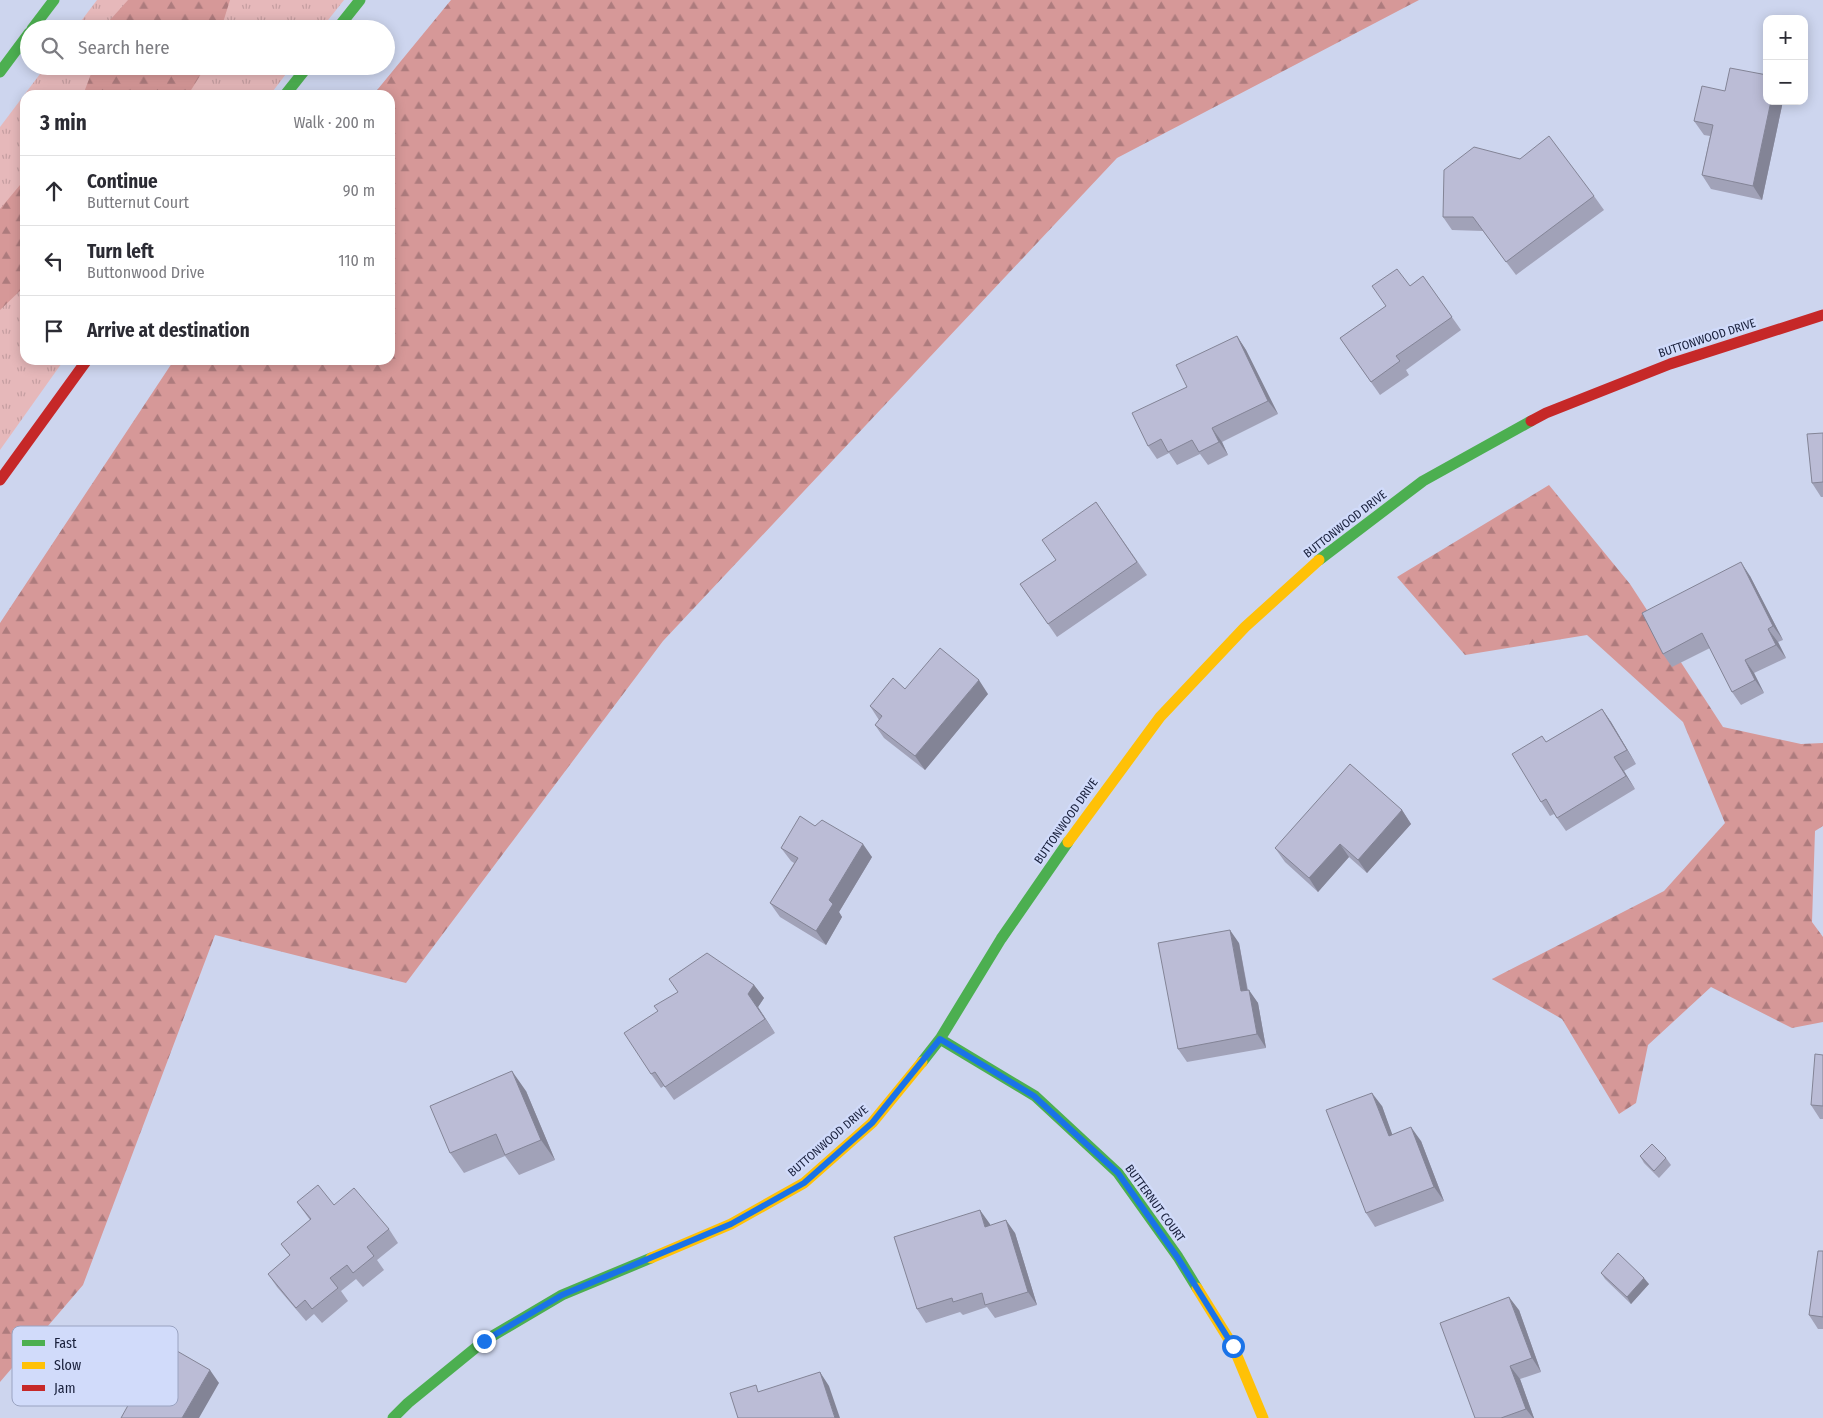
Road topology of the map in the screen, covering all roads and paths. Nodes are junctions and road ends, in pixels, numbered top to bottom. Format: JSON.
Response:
{"nodes":[{"id":1,"x":54,"y":0,"type":"edge"},
{"id":2,"x":360,"y":0,"type":"edge"},
{"id":3,"x":39,"y":20,"type":"edge"},
{"id":4,"x":344,"y":20,"type":"edge"},
{"id":5,"x":20,"y":45,"type":"edge"},
{"id":6,"x":0,"y":72,"type":"edge"},
{"id":7,"x":301,"y":75,"type":"edge"},
{"id":8,"x":289,"y":90,"type":"edge"},
{"id":9,"x":1823,"y":315,"type":"edge"},
{"id":10,"x":83,"y":365,"type":"edge"},
{"id":11,"x":0,"y":480,"type":"edge"},
{"id":12,"x":940,"y":1039,"type":"junction"},
{"id":13,"x":393,"y":1418,"type":"edge"},
{"id":14,"x":1263,"y":1418,"type":"edge"}],
"edges":[{"from":1,"to":3,"type":"main road"},
{"from":2,"to":4,"type":"main road"},
{"from":5,"to":6,"type":"main road"},
{"from":7,"to":8,"type":"main road"},
{"from":9,"to":12,"type":"main road","name":"BUTTONWOOD DRIVE"},
{"from":10,"to":11,"type":"main road"},
{"from":12,"to":13,"type":"main road","name":"BUTTONWOOD DRIVE"},
{"from":12,"to":14,"type":"main road","name":"BUTTERNUT COURT"}]}
